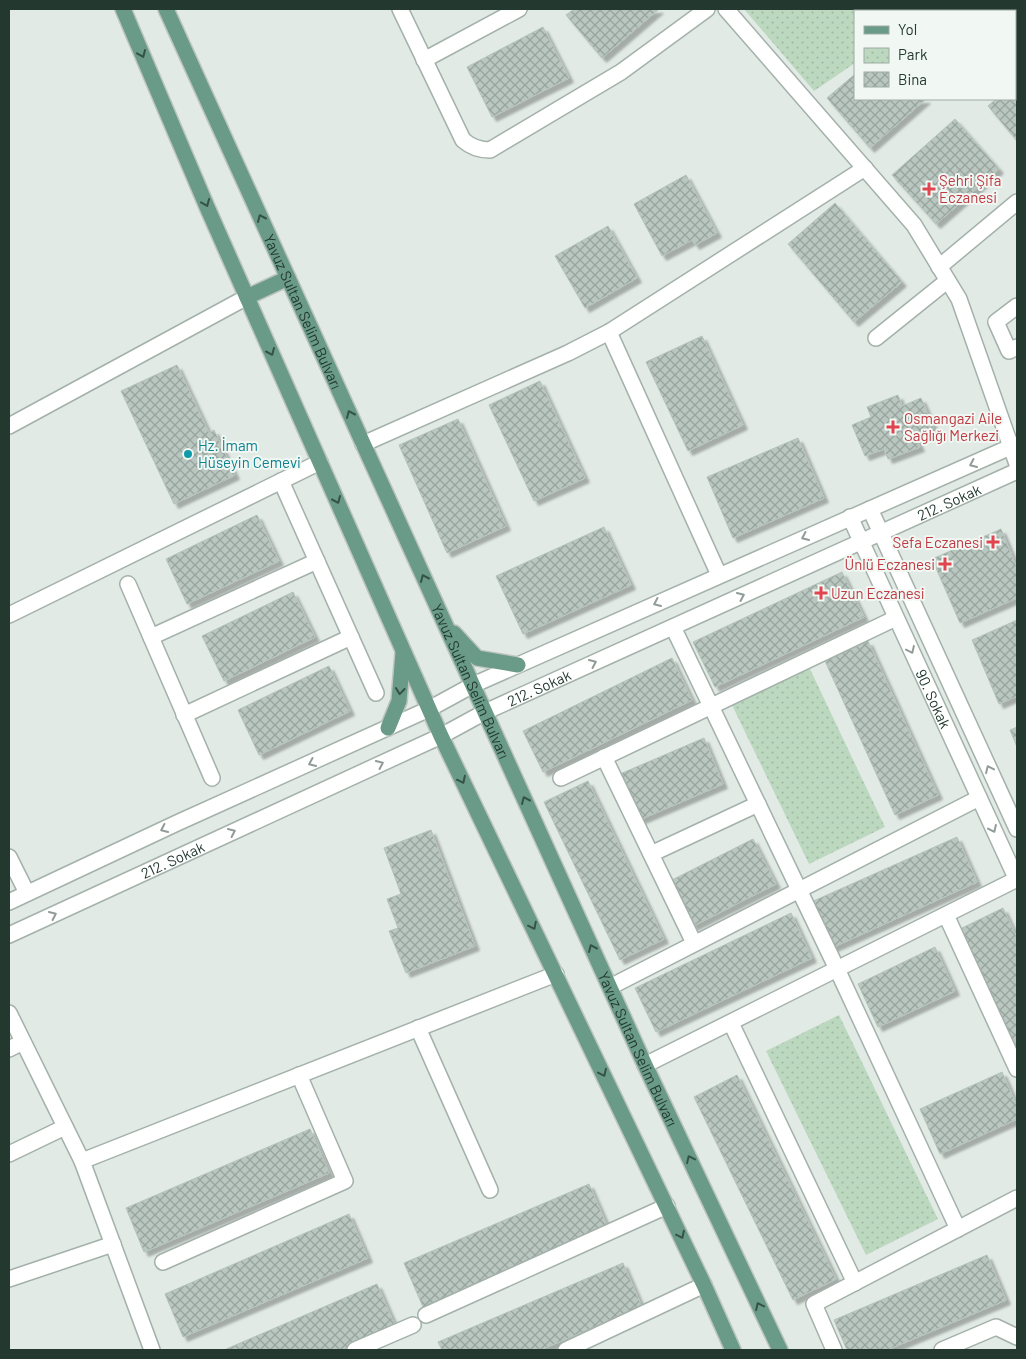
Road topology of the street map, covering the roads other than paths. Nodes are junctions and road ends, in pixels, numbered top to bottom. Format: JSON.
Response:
{"nodes":[{"id":1,"x":123,"y":9,"type":"edge"},
{"id":2,"x":166,"y":9,"type":"edge"},
{"id":3,"x":400,"y":9,"type":"edge"},
{"id":4,"x":519,"y":9,"type":"edge"},
{"id":5,"x":707,"y":9,"type":"edge"},
{"id":6,"x":726,"y":9,"type":"edge"},
{"id":7,"x":424,"y":60,"type":"junction"},
{"id":8,"x":865,"y":168,"type":"junction"},
{"id":9,"x":1017,"y":202,"type":"edge"},
{"id":10,"x":939,"y":267,"type":"junction"},
{"id":11,"x":288,"y":278,"type":"junction"},
{"id":12,"x":948,"y":281,"type":"junction"},
{"id":13,"x":247,"y":297,"type":"junction"},
{"id":14,"x":1017,"y":306,"type":"edge"},
{"id":15,"x":610,"y":332,"type":"junction"},
{"id":16,"x":876,"y":338,"type":"dead end"},
{"id":17,"x":1017,"y":347,"type":"edge"},
{"id":18,"x":9,"y":426,"type":"edge"},
{"id":19,"x":363,"y":444,"type":"junction"},
{"id":20,"x":1014,"y":446,"type":"edge"},
{"id":21,"x":320,"y":462,"type":"junction"},
{"id":22,"x":1017,"y":464,"type":"edge"},
{"id":23,"x":1017,"y":471,"type":"edge"},
{"id":24,"x":281,"y":481,"type":"junction"},
{"id":25,"x":870,"y":509,"type":"junction"},
{"id":26,"x":850,"y":517,"type":"junction"},
{"id":27,"x":881,"y":533,"type":"junction"},
{"id":28,"x":861,"y":542,"type":"junction"},
{"id":29,"x":317,"y":561,"type":"junction"},
{"id":30,"x":719,"y":575,"type":"junction"},
{"id":31,"x":128,"y":584,"type":"dead end"},
{"id":32,"x":9,"y":615,"type":"edge"},
{"id":33,"x":896,"y":618,"type":"junction"},
{"id":34,"x":444,"y":622,"type":"junction"},
{"id":35,"x":674,"y":627,"type":"junction"},
{"id":36,"x":151,"y":637,"type":"junction"},
{"id":37,"x":352,"y":637,"type":"junction"},
{"id":38,"x":404,"y":652,"type":"junction"},
{"id":39,"x":518,"y":664,"type":"junction"},
{"id":40,"x":473,"y":685,"type":"junction"},
{"id":41,"x":376,"y":693,"type":"dead end"},
{"id":42,"x":712,"y":706,"type":"junction"},
{"id":43,"x":429,"y":710,"type":"junction"},
{"id":44,"x":485,"y":712,"type":"junction"},
{"id":45,"x":184,"y":715,"type":"junction"},
{"id":46,"x":388,"y":728,"type":"junction"},
{"id":47,"x":441,"y":736,"type":"junction"},
{"id":48,"x":604,"y":757,"type":"junction"},
{"id":49,"x":212,"y":778,"type":"dead end"},
{"id":50,"x":561,"y":778,"type":"dead end"},
{"id":51,"x":979,"y":798,"type":"junction"},
{"id":52,"x":758,"y":804,"type":"junction"},
{"id":53,"x":1017,"y":829,"type":"edge"},
{"id":54,"x":651,"y":854,"type":"junction"},
{"id":55,"x":9,"y":857,"type":"edge"},
{"id":56,"x":1017,"y":880,"type":"edge"},
{"id":57,"x":799,"y":890,"type":"junction"},
{"id":58,"x":27,"y":894,"type":"junction"},
{"id":59,"x":9,"y":902,"type":"edge"},
{"id":60,"x":946,"y":915,"type":"junction"},
{"id":61,"x":9,"y":935,"type":"edge"},
{"id":62,"x":694,"y":943,"type":"junction"},
{"id":63,"x":837,"y":969,"type":"junction"},
{"id":64,"x":556,"y":974,"type":"junction"},
{"id":65,"x":610,"y":987,"type":"junction"},
{"id":66,"x":9,"y":1012,"type":"edge"},
{"id":67,"x":731,"y":1022,"type":"junction"},
{"id":68,"x":418,"y":1028,"type":"junction"},
{"id":69,"x":23,"y":1042,"type":"junction"},
{"id":70,"x":9,"y":1049,"type":"edge"},
{"id":71,"x":645,"y":1065,"type":"junction"},
{"id":72,"x":1017,"y":1068,"type":"edge"},
{"id":73,"x":299,"y":1075,"type":"junction"},
{"id":74,"x":65,"y":1127,"type":"junction"},
{"id":75,"x":9,"y":1154,"type":"edge"},
{"id":76,"x":82,"y":1161,"type":"junction"},
{"id":77,"x":490,"y":1190,"type":"dead end"},
{"id":78,"x":1017,"y":1198,"type":"edge"},
{"id":79,"x":666,"y":1206,"type":"junction"},
{"id":80,"x":958,"y":1228,"type":"junction"},
{"id":81,"x":113,"y":1244,"type":"junction"},
{"id":82,"x":163,"y":1262,"type":"dead end"},
{"id":83,"x":9,"y":1279,"type":"edge"},
{"id":84,"x":855,"y":1283,"type":"junction"},
{"id":85,"x":704,"y":1285,"type":"junction"},
{"id":86,"x":426,"y":1315,"type":"dead end"},
{"id":87,"x":413,"y":1325,"type":"dead end"},
{"id":88,"x":1017,"y":1337,"type":"edge"},
{"id":89,"x":152,"y":1350,"type":"edge"},
{"id":90,"x":355,"y":1350,"type":"edge"},
{"id":91,"x":566,"y":1350,"type":"edge"},
{"id":92,"x":733,"y":1350,"type":"edge"},
{"id":93,"x":780,"y":1350,"type":"edge"},
{"id":94,"x":834,"y":1350,"type":"edge"},
{"id":95,"x":942,"y":1350,"type":"edge"}],
"edges":[{"from":1,"to":13,"type":"main road","one_way":true},
{"from":11,"to":2,"type":"main road","name":"Yavuz Sultan Selim Bulvarı","one_way":true},
{"from":3,"to":7,"type":"street"},
{"from":4,"to":7,"type":"street"},
{"from":5,"to":7,"type":"street"},
{"from":6,"to":8,"type":"street"},
{"from":8,"to":10,"type":"street"},
{"from":8,"to":15,"type":"street"},
{"from":9,"to":10,"type":"street"},
{"from":10,"to":12,"type":"street"},
{"from":11,"to":13,"type":"main road"},
{"from":19,"to":11,"type":"main road","name":"Yavuz Sultan Selim Bulvarı","one_way":true},
{"from":12,"to":16,"type":"street"},
{"from":12,"to":20,"type":"street"},
{"from":13,"to":18,"type":"street"},
{"from":13,"to":21,"type":"main road","one_way":true},
{"from":14,"to":17,"type":"street"},
{"from":15,"to":19,"type":"street"},
{"from":15,"to":30,"type":"street"},
{"from":34,"to":19,"type":"main road","name":"Yavuz Sultan Selim Bulvarı","one_way":true},
{"from":20,"to":22,"type":"street"},
{"from":20,"to":25,"type":"street","one_way":true},
{"from":21,"to":24,"type":"street"},
{"from":21,"to":38,"type":"main road","one_way":true},
{"from":23,"to":27,"type":"street","name":"212. Sokak"},
{"from":24,"to":29,"type":"street"},
{"from":24,"to":32,"type":"street"},
{"from":25,"to":26,"type":"street"},
{"from":25,"to":27,"type":"street","name":"90. Sokak"},
{"from":26,"to":28,"type":"street","name":"90. Sokak"},
{"from":26,"to":30,"type":"street","one_way":true},
{"from":27,"to":28,"type":"street","name":"212. Sokak"},
{"from":53,"to":27,"type":"street","name":"90. Sokak","one_way":true},
{"from":28,"to":33,"type":"street","name":"90. Sokak"},
{"from":35,"to":28,"type":"street","name":"212. Sokak","one_way":true},
{"from":29,"to":36,"type":"street"},
{"from":29,"to":37,"type":"street"},
{"from":30,"to":39,"type":"street","one_way":true},
{"from":31,"to":36,"type":"street"},
{"from":33,"to":42,"type":"street"},
{"from":33,"to":51,"type":"street","name":"90. Sokak","one_way":true},
{"from":34,"to":39,"type":"main road"},
{"from":34,"to":40,"type":"main road","name":"Yavuz Sultan Selim Bulvarı"},
{"from":35,"to":42,"type":"street"},
{"from":44,"to":35,"type":"street","name":"212. Sokak","one_way":true},
{"from":36,"to":45,"type":"street"},
{"from":37,"to":41,"type":"street"},
{"from":37,"to":45,"type":"street"},
{"from":38,"to":43,"type":"main road"},
{"from":38,"to":46,"type":"main road","one_way":true},
{"from":39,"to":40,"type":"street"},
{"from":40,"to":43,"type":"street"},
{"from":40,"to":44,"type":"main road","name":"Yavuz Sultan Selim Bulvarı"},
{"from":42,"to":48,"type":"street"},
{"from":42,"to":52,"type":"street"},
{"from":43,"to":46,"type":"street"},
{"from":43,"to":47,"type":"main road"},
{"from":44,"to":47,"type":"street","name":"212. Sokak"},
{"from":65,"to":44,"type":"main road","name":"Yavuz Sultan Selim Bulvarı","one_way":true},
{"from":45,"to":49,"type":"street"},
{"from":46,"to":58,"type":"street","one_way":true},
{"from":61,"to":47,"type":"street","name":"212. Sokak","one_way":true},
{"from":47,"to":64,"type":"main road","one_way":true},
{"from":48,"to":50,"type":"street"},
{"from":48,"to":54,"type":"street"},
{"from":51,"to":56,"type":"street","name":"90. Sokak","one_way":true},
{"from":51,"to":57,"type":"street"},
{"from":52,"to":54,"type":"street"},
{"from":52,"to":57,"type":"street"},
{"from":54,"to":62,"type":"street"},
{"from":55,"to":58,"type":"street"},
{"from":56,"to":60,"type":"street"},
{"from":57,"to":62,"type":"street"},
{"from":57,"to":63,"type":"street"},
{"from":58,"to":59,"type":"street"},
{"from":60,"to":63,"type":"street"},
{"from":60,"to":72,"type":"street"},
{"from":62,"to":65,"type":"street"},
{"from":63,"to":67,"type":"street"},
{"from":63,"to":80,"type":"street"},
{"from":64,"to":68,"type":"street"},
{"from":64,"to":79,"type":"main road","one_way":true},
{"from":65,"to":71,"type":"main road","name":"Yavuz Sultan Selim Bulvarı"},
{"from":66,"to":69,"type":"street"},
{"from":67,"to":71,"type":"street"},
{"from":67,"to":84,"type":"street"},
{"from":68,"to":73,"type":"street"},
{"from":68,"to":77,"type":"street"},
{"from":69,"to":70,"type":"street"},
{"from":69,"to":74,"type":"street"},
{"from":93,"to":71,"type":"main road","name":"Yavuz Sultan Selim Bulvarı","one_way":true},
{"from":73,"to":76,"type":"street"},
{"from":73,"to":82,"type":"street"},
{"from":74,"to":75,"type":"street"},
{"from":74,"to":76,"type":"street"},
{"from":76,"to":81,"type":"street"},
{"from":78,"to":80,"type":"street"},
{"from":79,"to":85,"type":"main road","one_way":true},
{"from":79,"to":86,"type":"street"},
{"from":80,"to":84,"type":"street"},
{"from":81,"to":83,"type":"street"},
{"from":81,"to":89,"type":"street"},
{"from":84,"to":94,"type":"street"},
{"from":85,"to":91,"type":"street"},
{"from":85,"to":92,"type":"main road"},
{"from":87,"to":90,"type":"street"},
{"from":88,"to":95,"type":"street"}]}
